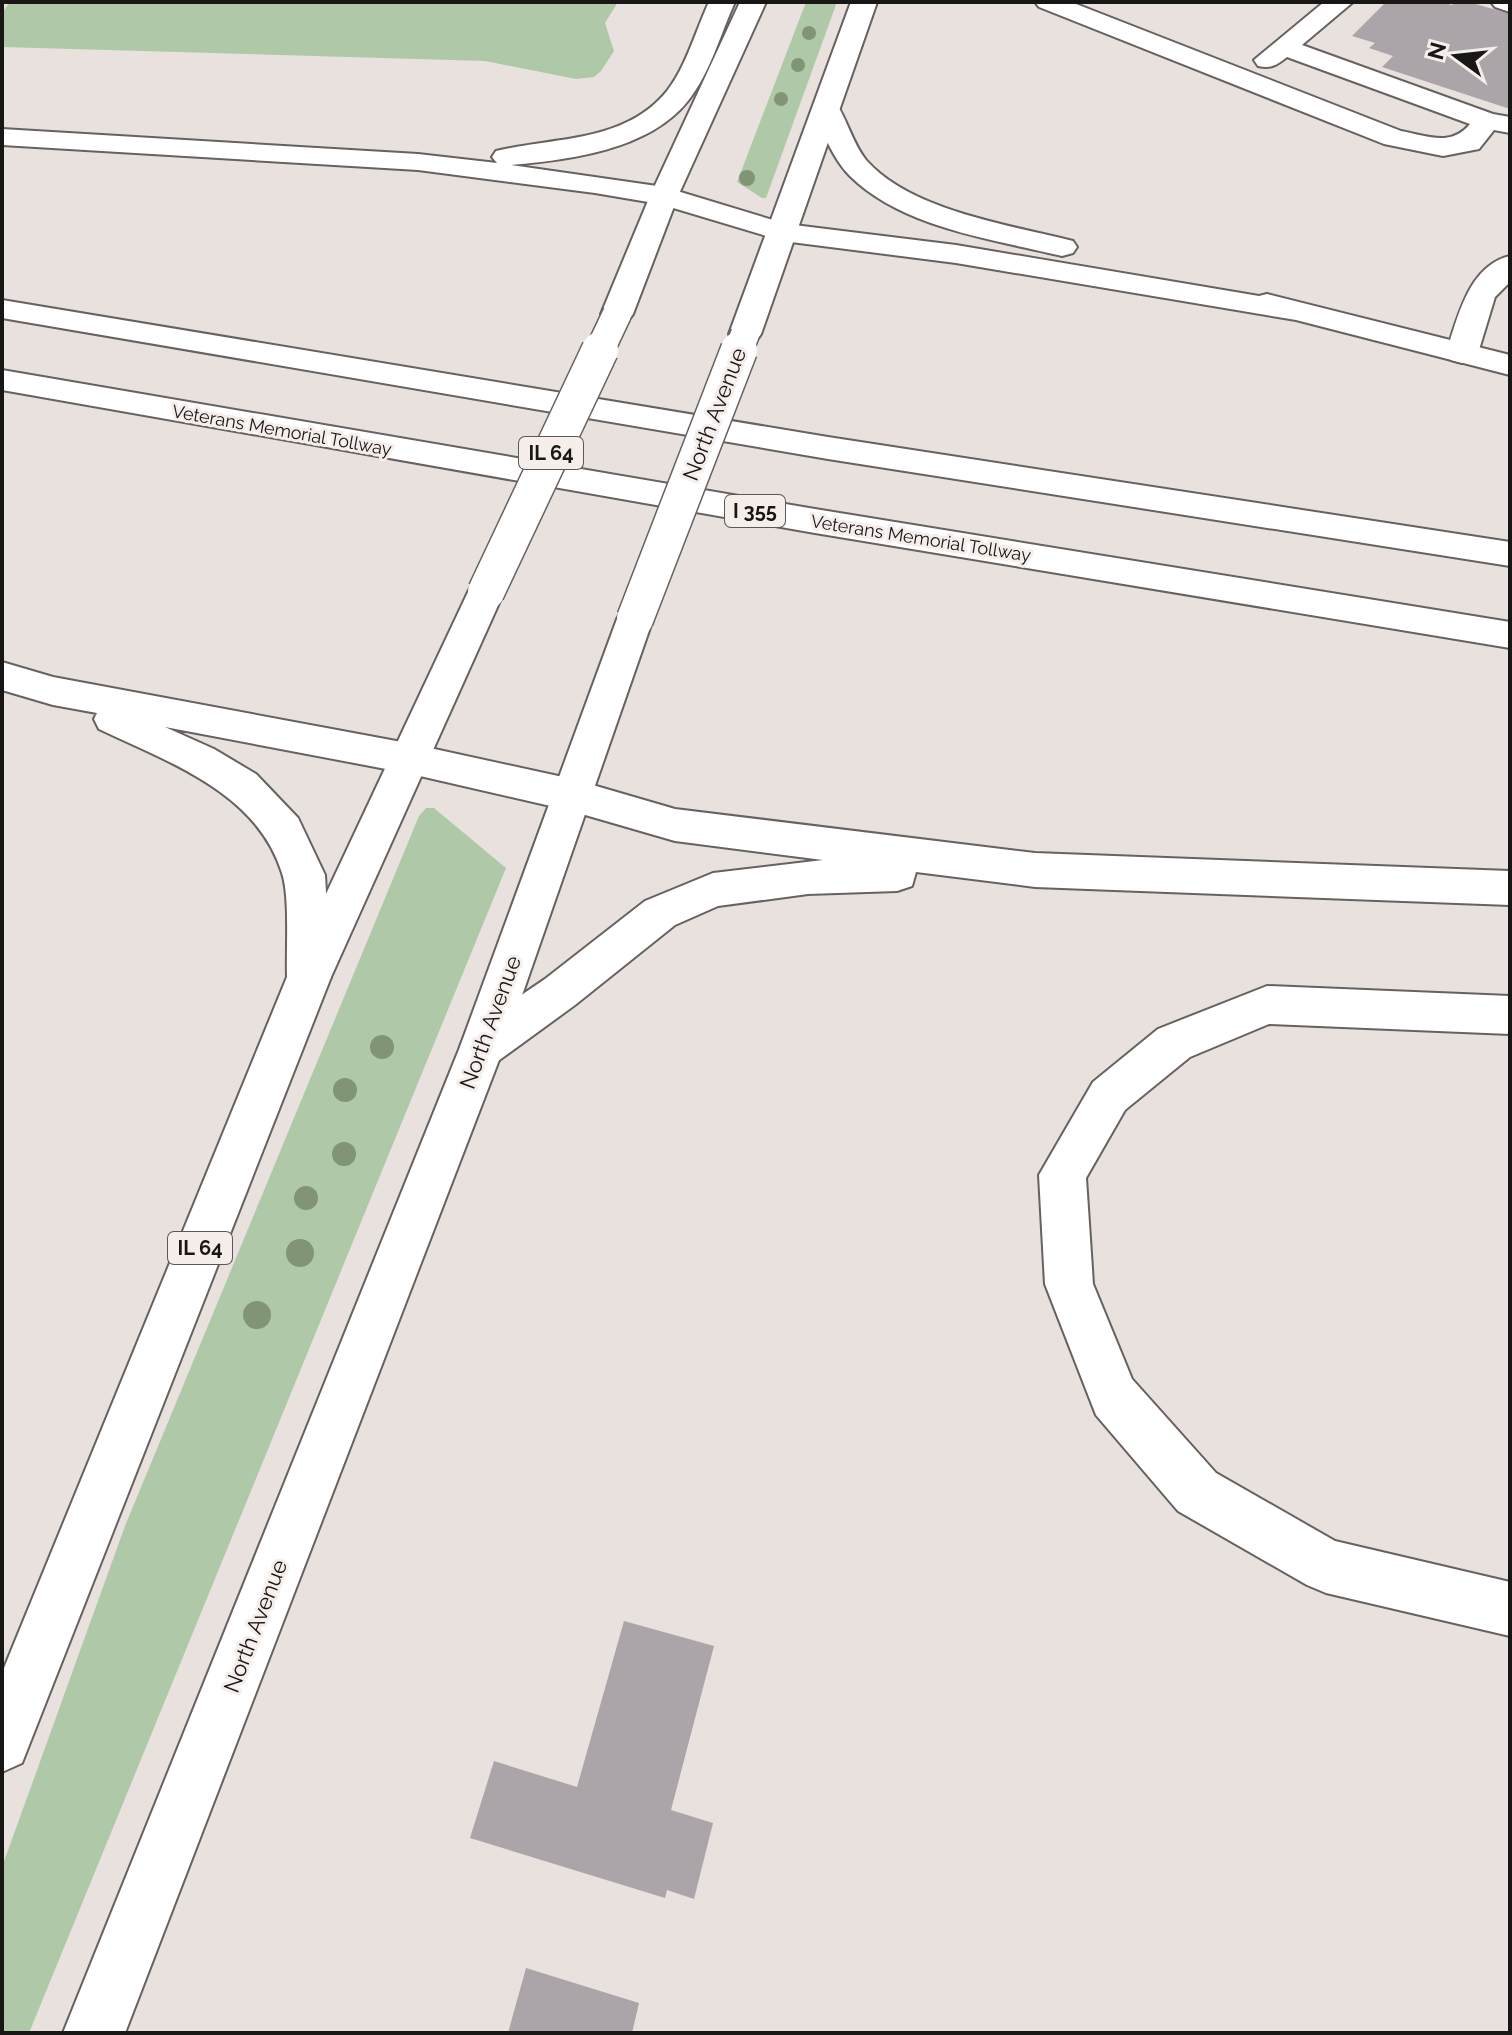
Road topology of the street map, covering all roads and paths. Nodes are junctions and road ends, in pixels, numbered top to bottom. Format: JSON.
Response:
{"nodes":[{"id":1,"x":722,"y":2,"type":"edge"},
{"id":2,"x":753,"y":2,"type":"edge"},
{"id":3,"x":864,"y":2,"type":"edge"},
{"id":4,"x":1048,"y":2,"type":"edge"},
{"id":5,"x":1340,"y":2,"type":"edge"},
{"id":6,"x":1504,"y":2,"type":"edge"},
{"id":7,"x":1510,"y":4,"type":"edge"},
{"id":8,"x":1284,"y":47,"type":"junction"},
{"id":9,"x":1243,"y":78,"type":"junction"},
{"id":10,"x":827,"y":111,"type":"junction"},
{"id":11,"x":1498,"y":123,"type":"edge"},
{"id":12,"x":2,"y":137,"type":"edge"},
{"id":13,"x":418,"y":162,"type":"junction"},
{"id":14,"x":664,"y":196,"type":"junction"},
{"id":15,"x":783,"y":232,"type":"junction"},
{"id":16,"x":1510,"y":265,"type":"edge"},
{"id":17,"x":2,"y":309,"type":"edge"},
{"id":18,"x":1293,"y":311,"type":"junction"},
{"id":19,"x":1462,"y":353,"type":"junction"},
{"id":20,"x":1510,"y":365,"type":"edge"},
{"id":21,"x":2,"y":380,"type":"edge"},
{"id":22,"x":1510,"y":554,"type":"edge"},
{"id":23,"x":1510,"y":635,"type":"edge"},
{"id":24,"x":2,"y":676,"type":"edge"},
{"id":25,"x":53,"y":691,"type":"junction"},
{"id":26,"x":407,"y":758,"type":"junction"},
{"id":27,"x":572,"y":795,"type":"junction"},
{"id":28,"x":1035,"y":870,"type":"junction"},
{"id":29,"x":1510,"y":888,"type":"edge"},
{"id":30,"x":309,"y":977,"type":"junction"},
{"id":31,"x":1510,"y":1015,"type":"edge"},
{"id":32,"x":482,"y":1047,"type":"junction"},
{"id":33,"x":1510,"y":1609,"type":"edge"},
{"id":34,"x":2,"y":1743,"type":"edge"},
{"id":35,"x":94,"y":2033,"type":"edge"}],
"edges":[{"from":1,"to":13,"type":"main road"},
{"from":2,"to":14,"type":"main road","number":"IL 64"},
{"from":3,"to":10,"type":"main road","name":"North Avenue"},
{"from":4,"to":9,"type":"main road"},
{"from":5,"to":8,"type":"main road"},
{"from":6,"to":7,"type":"main road"},
{"from":8,"to":9,"type":"main road"},
{"from":8,"to":11,"type":"main road"},
{"from":9,"to":11,"type":"main road"},
{"from":10,"to":15,"type":"main road","name":"North Avenue"},
{"from":10,"to":18,"type":"main road"},
{"from":12,"to":13,"type":"main road"},
{"from":13,"to":14,"type":"main road"},
{"from":14,"to":15,"type":"main road"},
{"from":14,"to":26,"type":"main road","number":"IL 64","bridge":true},
{"from":15,"to":18,"type":"main road"},
{"from":15,"to":27,"type":"main road","name":"North Avenue","bridge":true},
{"from":16,"to":19,"type":"main road"},
{"from":17,"to":22,"type":"main road"},
{"from":18,"to":19,"type":"main road"},
{"from":19,"to":20,"type":"main road"},
{"from":21,"to":23,"type":"main road","name":"Veterans Memorial Tollway","number":"I 355"},
{"from":24,"to":25,"type":"main road"},
{"from":25,"to":26,"type":"main road"},
{"from":25,"to":30,"type":"main road"},
{"from":26,"to":27,"type":"main road"},
{"from":26,"to":30,"type":"main road","number":"IL 64"},
{"from":27,"to":28,"type":"main road"},
{"from":27,"to":32,"type":"main road","name":"North Avenue"},
{"from":28,"to":29,"type":"main road"},
{"from":28,"to":32,"type":"main road"},
{"from":30,"to":34,"type":"main road","number":"IL 64"},
{"from":31,"to":33,"type":"main road"},
{"from":32,"to":35,"type":"main road","name":"North Avenue"}]}
